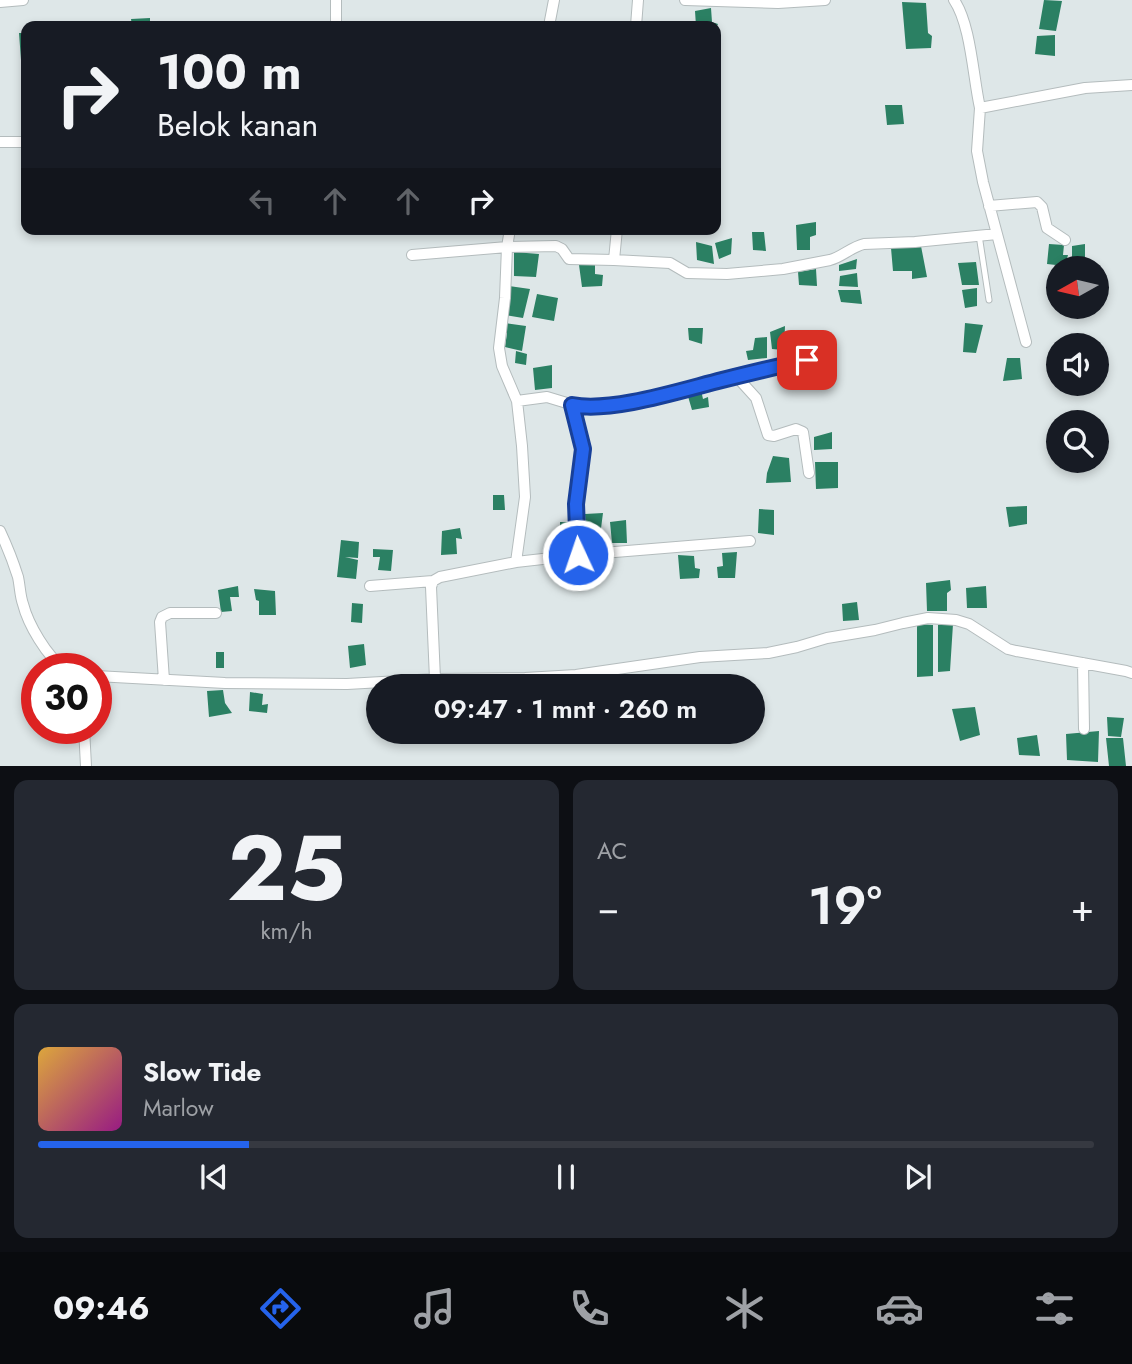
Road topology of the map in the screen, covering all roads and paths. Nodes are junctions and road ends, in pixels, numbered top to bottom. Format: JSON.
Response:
{"nodes":[{"id":1,"x":23,"y":0,"type":"edge"},
{"id":2,"x":337,"y":0,"type":"edge"},
{"id":3,"x":554,"y":0,"type":"edge"},
{"id":4,"x":638,"y":0,"type":"edge"},
{"id":5,"x":685,"y":0,"type":"edge"},
{"id":6,"x":817,"y":0,"type":"edge"},
{"id":7,"x":825,"y":0,"type":"edge"},
{"id":8,"x":954,"y":0,"type":"edge"},
{"id":9,"x":0,"y":2,"type":"edge"},
{"id":10,"x":336,"y":21,"type":"edge"},
{"id":11,"x":550,"y":21,"type":"edge"},
{"id":12,"x":636,"y":21,"type":"edge"},
{"id":13,"x":1132,"y":85,"type":"edge"},
{"id":14,"x":980,"y":108,"type":"junction"},
{"id":15,"x":0,"y":142,"type":"edge"},
{"id":16,"x":21,"y":142,"type":"edge"},
{"id":17,"x":989,"y":206,"type":"junction"},
{"id":18,"x":997,"y":234,"type":"junction"},
{"id":19,"x":509,"y":235,"type":"edge"},
{"id":20,"x":616,"y":235,"type":"edge"},
{"id":21,"x":979,"y":235,"type":"junction"},
{"id":22,"x":1065,"y":240,"type":"dead end"},
{"id":23,"x":507,"y":247,"type":"junction"},
{"id":24,"x":412,"y":255,"type":"dead end"},
{"id":25,"x":614,"y":260,"type":"junction"},
{"id":26,"x":989,"y":300,"type":"dead end"},
{"id":27,"x":1026,"y":342,"type":"dead end"},
{"id":28,"x":807,"y":360,"type":"dead end"},
{"id":29,"x":736,"y":376,"type":"junction"},
{"id":30,"x":517,"y":401,"type":"junction"},
{"id":31,"x":572,"y":405,"type":"junction"},
{"id":32,"x":809,"y":473,"type":"dead end"},
{"id":33,"x":0,"y":531,"type":"edge"},
{"id":34,"x":750,"y":541,"type":"dead end"},
{"id":35,"x":578,"y":555,"type":"junction"},
{"id":36,"x":516,"y":562,"type":"junction"},
{"id":37,"x":433,"y":580,"type":"junction"},
{"id":38,"x":370,"y":586,"type":"dead end"},
{"id":39,"x":216,"y":613,"type":"dead end"},
{"id":40,"x":48,"y":653,"type":"edge"},
{"id":41,"x":1083,"y":663,"type":"junction"},
{"id":42,"x":1132,"y":673,"type":"edge"},
{"id":43,"x":435,"y":674,"type":"edge"},
{"id":44,"x":583,"y":674,"type":"edge"},
{"id":45,"x":112,"y":677,"type":"edge"},
{"id":46,"x":164,"y":680,"type":"junction"},
{"id":47,"x":366,"y":683,"type":"edge"},
{"id":48,"x":1084,"y":729,"type":"dead end"},
{"id":49,"x":84,"y":744,"type":"edge"},
{"id":50,"x":86,"y":765,"type":"edge"}],
"edges":[{"from":1,"to":9,"type":"street"},
{"from":2,"to":10,"type":"street"},
{"from":3,"to":11,"type":"street"},
{"from":4,"to":12,"type":"street"},
{"from":5,"to":6,"type":"street"},
{"from":6,"to":7,"type":"street"},
{"from":8,"to":14,"type":"street"},
{"from":13,"to":14,"type":"street"},
{"from":14,"to":17,"type":"street"},
{"from":15,"to":16,"type":"street"},
{"from":17,"to":18,"type":"street"},
{"from":17,"to":22,"type":"street"},
{"from":18,"to":21,"type":"street"},
{"from":18,"to":27,"type":"street"},
{"from":19,"to":23,"type":"street"},
{"from":20,"to":25,"type":"street"},
{"from":21,"to":25,"type":"street"},
{"from":21,"to":26,"type":"lane"},
{"from":23,"to":24,"type":"street"},
{"from":23,"to":25,"type":"street"},
{"from":23,"to":30,"type":"street"},
{"from":28,"to":29,"type":"street"},
{"from":29,"to":31,"type":"street"},
{"from":29,"to":32,"type":"street"},
{"from":30,"to":31,"type":"street"},
{"from":30,"to":36,"type":"street"},
{"from":31,"to":35,"type":"street"},
{"from":33,"to":40,"type":"street"},
{"from":34,"to":35,"type":"street"},
{"from":35,"to":36,"type":"street"},
{"from":36,"to":37,"type":"street"},
{"from":37,"to":38,"type":"street"},
{"from":37,"to":43,"type":"street"},
{"from":39,"to":46,"type":"street"},
{"from":41,"to":42,"type":"street"},
{"from":41,"to":44,"type":"street"},
{"from":41,"to":48,"type":"street"},
{"from":45,"to":46,"type":"street"},
{"from":46,"to":47,"type":"street"},
{"from":49,"to":50,"type":"street"}]}
